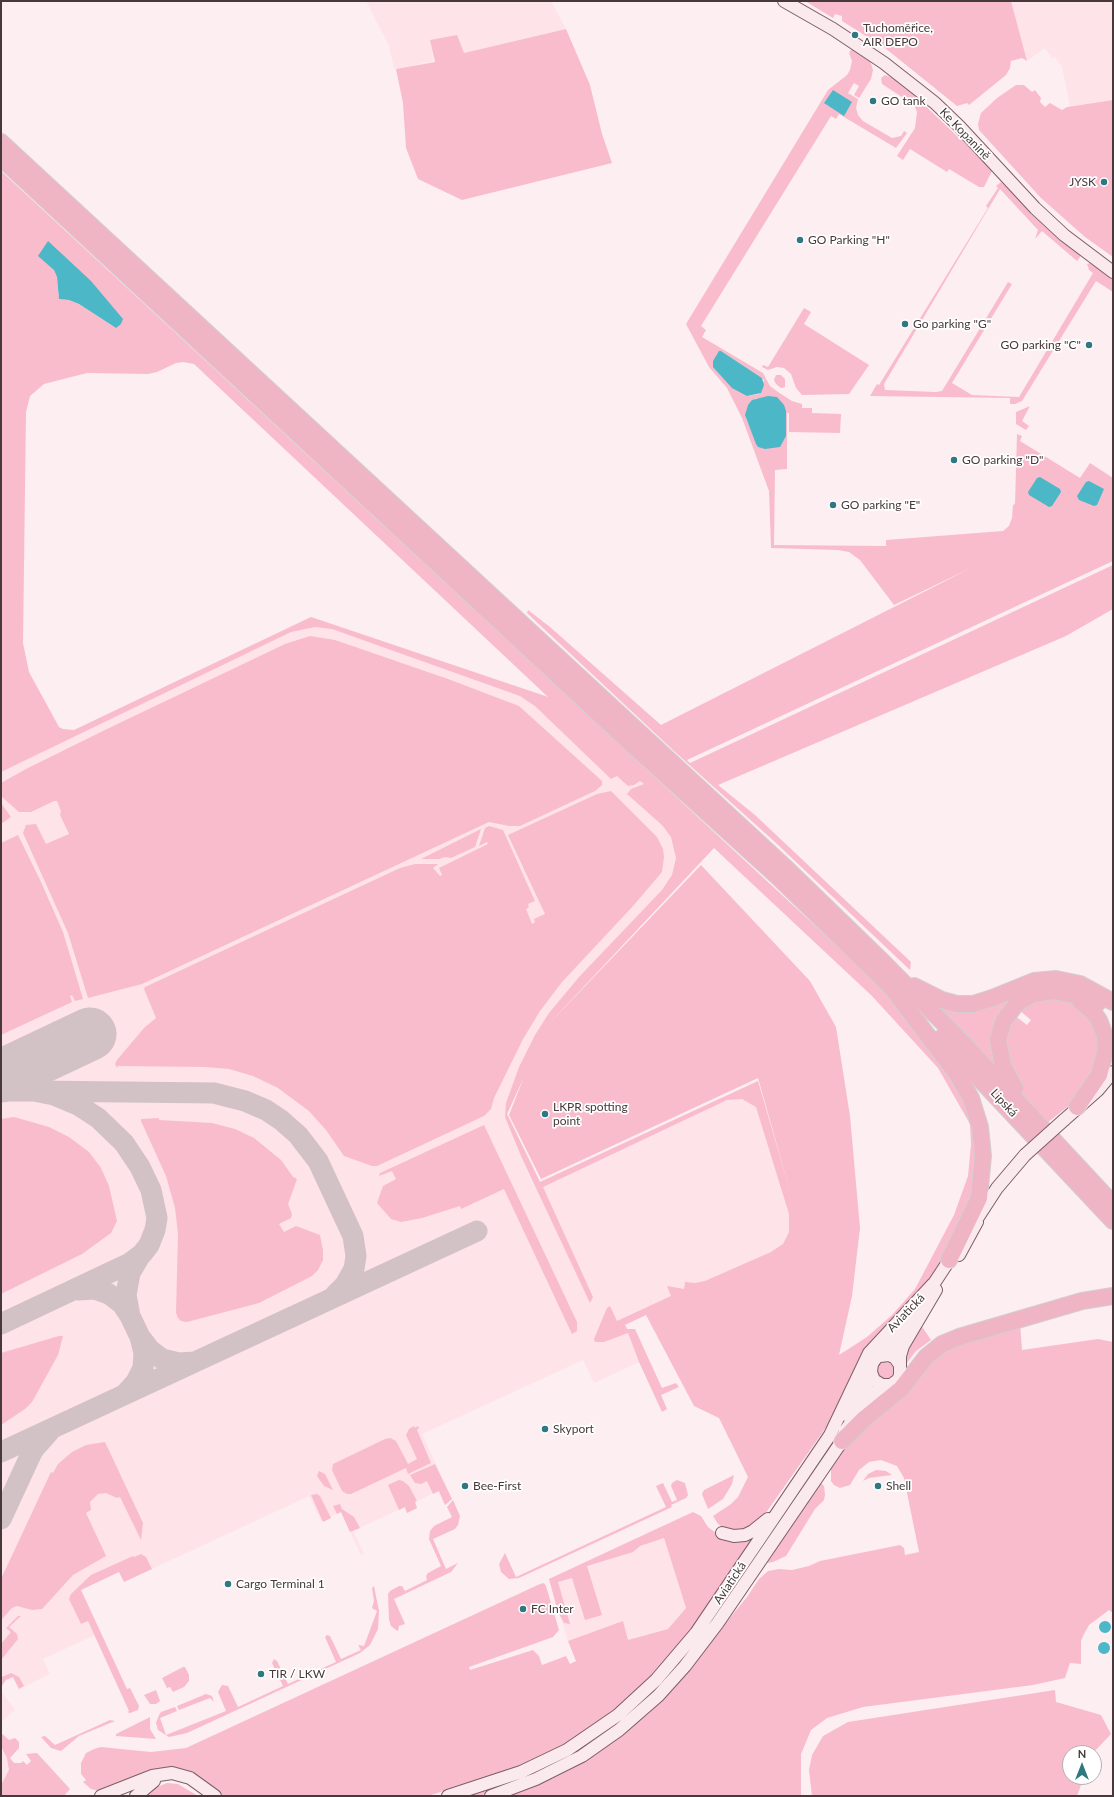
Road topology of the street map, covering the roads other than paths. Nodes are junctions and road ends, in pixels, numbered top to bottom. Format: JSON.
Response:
{"nodes":[{"id":1,"x":784,"y":1,"type":"edge"},
{"id":2,"x":1,"y":142,"type":"edge"},
{"id":3,"x":1,"y":158,"type":"edge"},
{"id":4,"x":1113,"y":272,"type":"edge"},
{"id":5,"x":881,"y":960,"type":"junction"},
{"id":6,"x":891,"y":987,"type":"junction"},
{"id":7,"x":1092,"y":990,"type":"junction"},
{"id":8,"x":1060,"y":992,"type":"junction"},
{"id":9,"x":1113,"y":996,"type":"edge"},
{"id":10,"x":1113,"y":1002,"type":"edge"},
{"id":11,"x":1113,"y":1012,"type":"edge"},
{"id":12,"x":1113,"y":1072,"type":"edge"},
{"id":13,"x":1113,"y":1081,"type":"edge"},
{"id":14,"x":1077,"y":1107,"type":"junction"},
{"id":15,"x":1064,"y":1120,"type":"junction"},
{"id":16,"x":1041,"y":1125,"type":"junction"},
{"id":17,"x":1113,"y":1204,"type":"edge"},
{"id":18,"x":982,"y":1212,"type":"junction"},
{"id":19,"x":1113,"y":1221,"type":"edge"},
{"id":20,"x":949,"y":1260,"type":"junction"},
{"id":21,"x":933,"y":1284,"type":"junction"},
{"id":22,"x":1113,"y":1296,"type":"edge"},
{"id":23,"x":1002,"y":1325,"type":"junction"},
{"id":24,"x":880,"y":1356,"type":"junction"},
{"id":25,"x":871,"y":1368,"type":"junction"},
{"id":26,"x":896,"y":1377,"type":"junction"},
{"id":27,"x":836,"y":1438,"type":"junction"},
{"id":28,"x":780,"y":1510,"type":"junction"},
{"id":29,"x":722,"y":1533,"type":"dead end"},
{"id":30,"x":154,"y":1782,"type":"junction"},
{"id":31,"x":102,"y":1796,"type":"edge"},
{"id":32,"x":113,"y":1796,"type":"edge"},
{"id":33,"x":136,"y":1796,"type":"edge"},
{"id":34,"x":203,"y":1796,"type":"edge"},
{"id":35,"x":215,"y":1796,"type":"edge"},
{"id":36,"x":448,"y":1796,"type":"edge"},
{"id":37,"x":491,"y":1796,"type":"edge"}],
"edges":[{"from":1,"to":4,"type":"main road","name":"Ke Kopanině"},
{"from":2,"to":5,"type":"highway"},
{"from":3,"to":6,"type":"highway"},
{"from":5,"to":7,"type":"highway"},
{"from":5,"to":16,"type":"highway","name":"Lipská"},
{"from":6,"to":19,"type":"highway","name":"Lipská"},
{"from":6,"to":20,"type":"highway"},
{"from":7,"to":9,"type":"highway"},
{"from":7,"to":10,"type":"highway"},
{"from":8,"to":11,"type":"highway"},
{"from":8,"to":14,"type":"highway"},
{"from":8,"to":16,"type":"highway"},
{"from":12,"to":14,"type":"main road"},
{"from":13,"to":15,"type":"main road"},
{"from":14,"to":15,"type":"main road"},
{"from":15,"to":18,"type":"main road","bridge":true},
{"from":16,"to":17,"type":"highway","name":"Lipská"},
{"from":18,"to":20,"type":"main road"},
{"from":18,"to":26,"type":"main road","name":"Aviatická"},
{"from":20,"to":21,"type":"main road"},
{"from":21,"to":24,"type":"main road"},
{"from":21,"to":27,"type":"main road","name":"Aviatická"},
{"from":22,"to":23,"type":"highway"},
{"from":23,"to":26,"type":"highway"},
{"from":23,"to":27,"type":"highway"},
{"from":24,"to":25,"type":"main road"},
{"from":24,"to":26,"type":"main road"},
{"from":25,"to":26,"type":"main road"},
{"from":25,"to":27,"type":"main road"},
{"from":26,"to":27,"type":"main road","name":"Aviatická"},
{"from":27,"to":28,"type":"main road","name":"Aviatická"},
{"from":27,"to":37,"type":"main road","name":"Aviatická"},
{"from":28,"to":29,"type":"main road"},
{"from":28,"to":36,"type":"main road","name":"Aviatická"},
{"from":30,"to":32,"type":"main road"},
{"from":30,"to":33,"type":"main road"},
{"from":30,"to":34,"type":"main road"},
{"from":31,"to":35,"type":"main road"}]}
